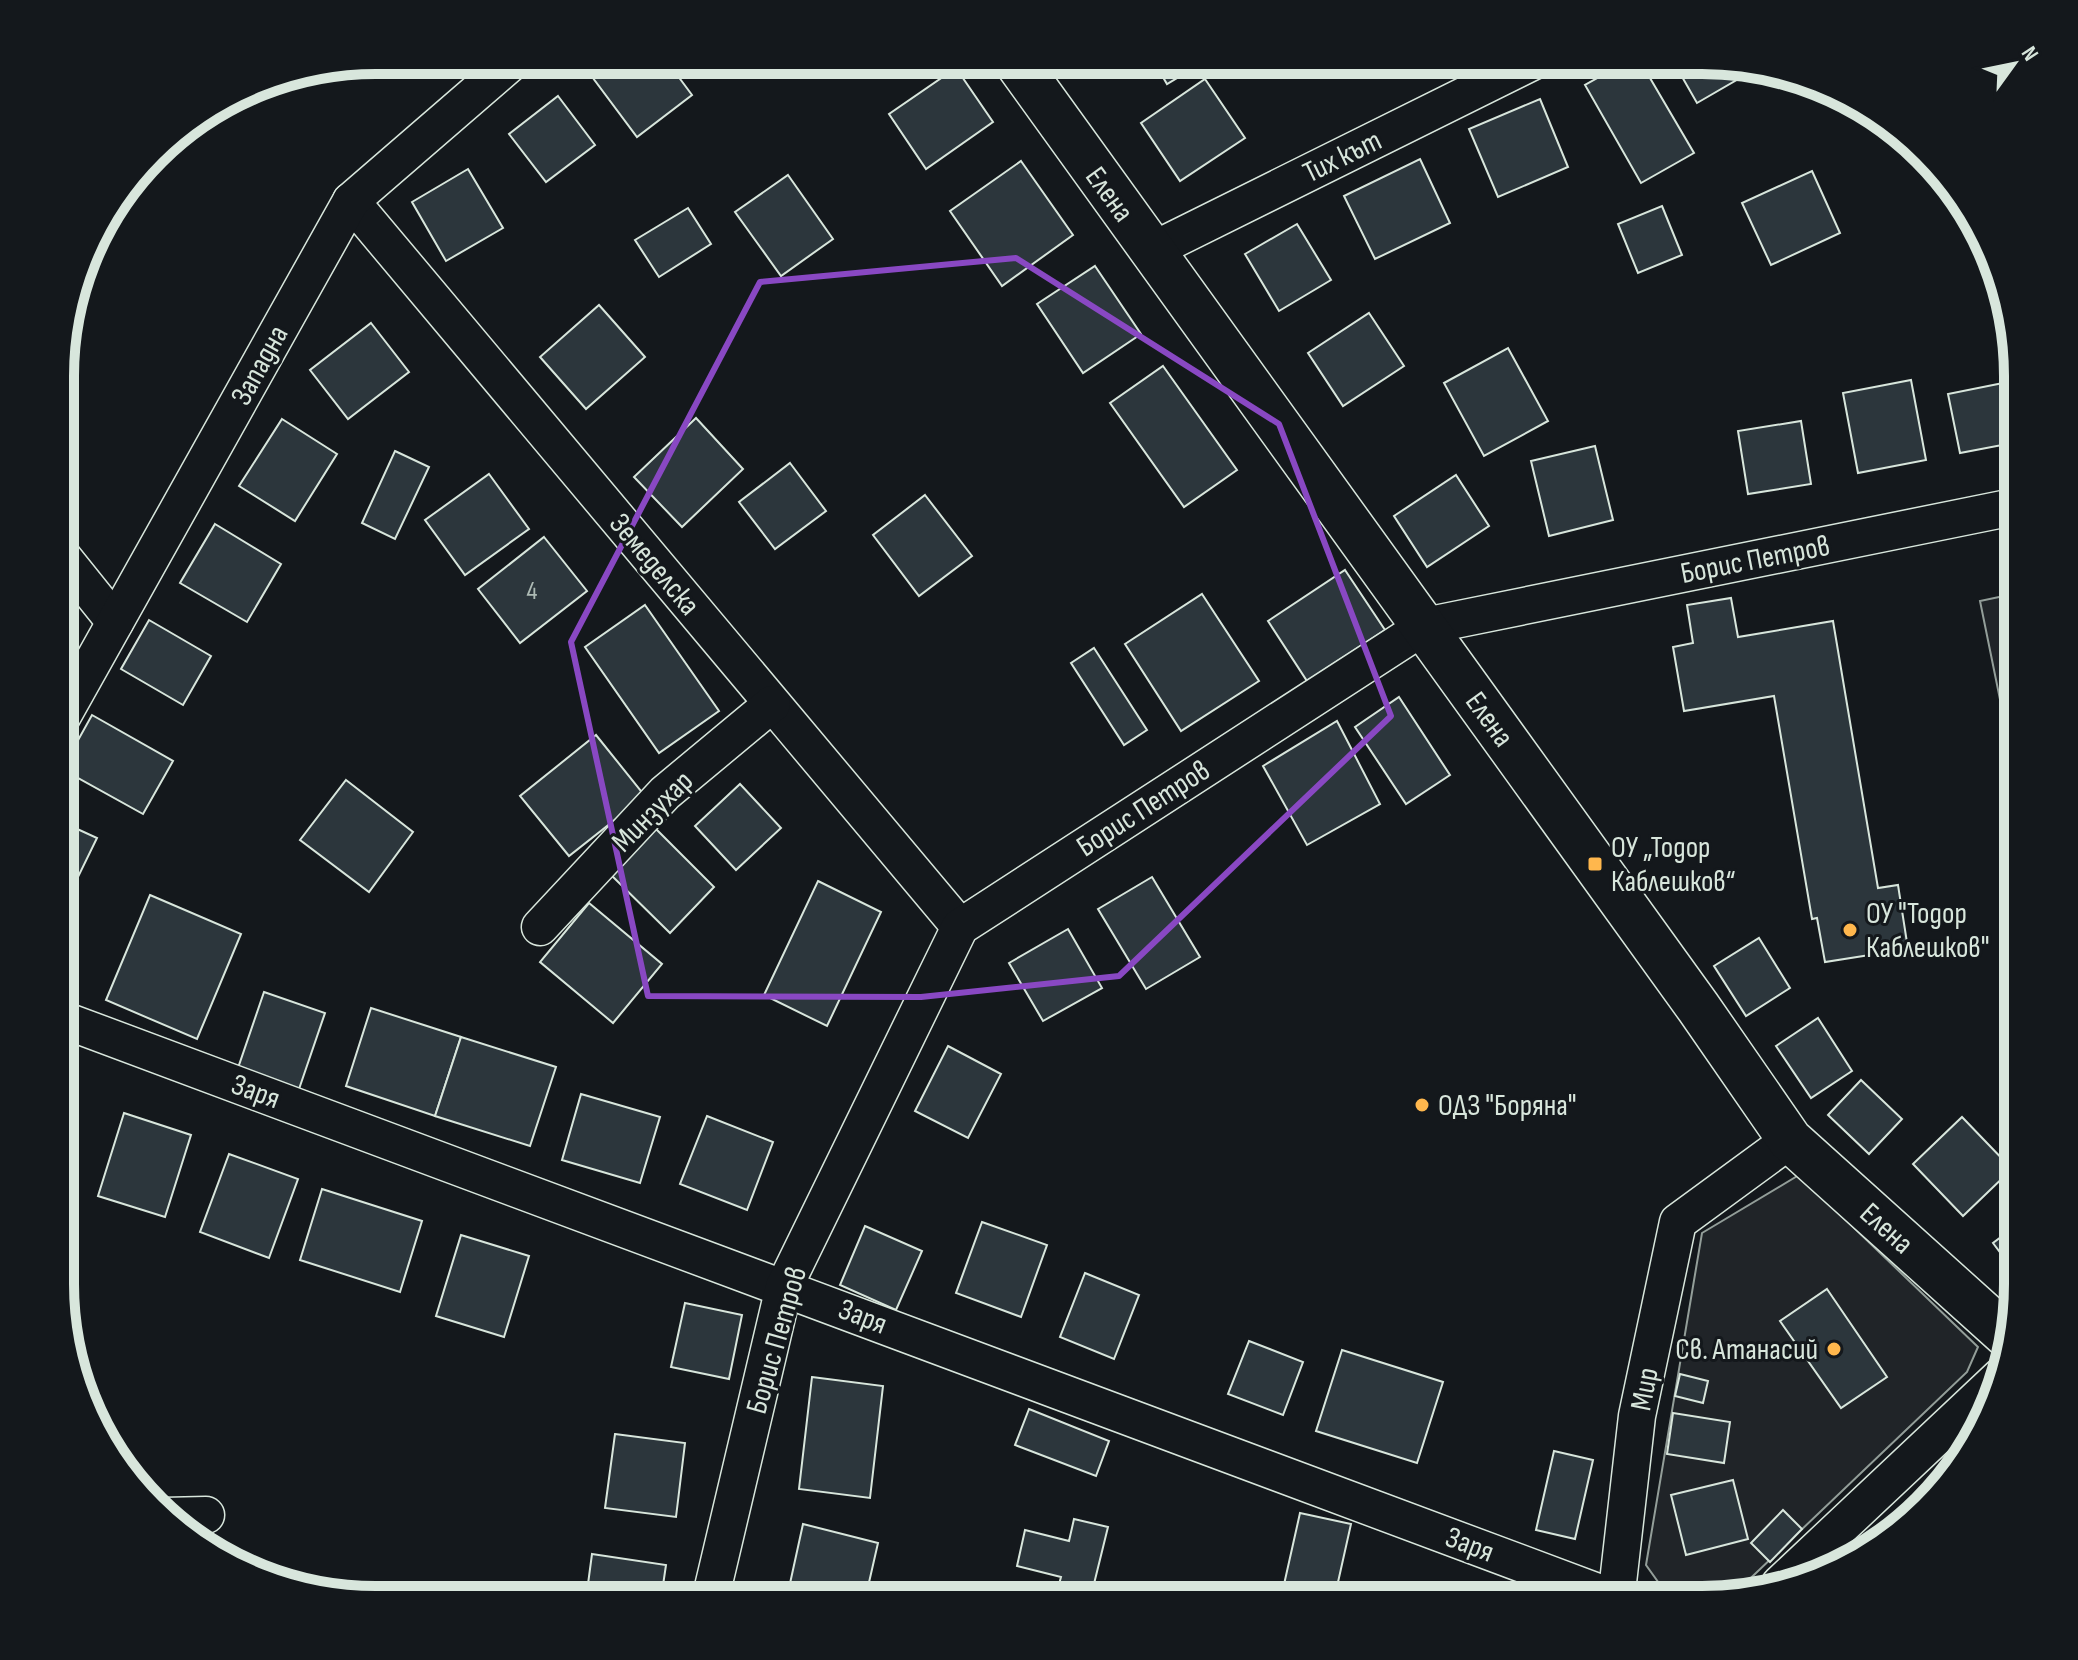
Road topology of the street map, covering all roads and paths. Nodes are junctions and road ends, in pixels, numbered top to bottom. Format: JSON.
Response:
{"nodes":[{"id":1,"x":498,"y":74,"type":"edge"},
{"id":2,"x":1025,"y":74,"type":"edge"},
{"id":3,"x":1508,"y":74,"type":"edge"},
{"id":4,"x":351,"y":201,"type":"junction"},
{"id":5,"x":1151,"y":251,"type":"junction"},
{"id":6,"x":2004,"y":509,"type":"edge"},
{"id":7,"x":74,"y":571,"type":"edge"},
{"id":8,"x":115,"y":622,"type":"junction"},
{"id":9,"x":1425,"y":626,"type":"junction"},
{"id":10,"x":74,"y":695,"type":"edge"},
{"id":11,"x":772,"y":704,"type":"junction"},
{"id":12,"x":540,"y":927,"type":"dead end"},
{"id":13,"x":960,"y":927,"type":"junction"},
{"id":14,"x":74,"y":1024,"type":"edge"},
{"id":15,"x":1790,"y":1140,"type":"junction"},
{"id":16,"x":784,"y":1287,"type":"junction"},
{"id":17,"x":2000,"y":1329,"type":"edge"},
{"id":18,"x":1984,"y":1392,"type":"edge"},
{"id":19,"x":206,"y":1515,"type":"dead end"},
{"id":20,"x":182,"y":1516,"type":"edge"},
{"id":21,"x":1793,"y":1572,"type":"edge"},
{"id":22,"x":713,"y":1586,"type":"edge"},
{"id":23,"x":1580,"y":1586,"type":"edge"},
{"id":24,"x":1619,"y":1586,"type":"edge"}],
"edges":[{"from":1,"to":4,"type":"street","name":"Западна"},
{"from":2,"to":5,"type":"street","name":"Елена"},
{"from":3,"to":5,"type":"street","name":"Тих кът"},
{"from":4,"to":8,"type":"street","name":"Западна"},
{"from":4,"to":11,"type":"street","name":"Земеделска"},
{"from":5,"to":9,"type":"street","name":"Елена"},
{"from":6,"to":9,"type":"street","name":"Борис Петров"},
{"from":7,"to":8,"type":"street"},
{"from":8,"to":10,"type":"street","name":"Западна"},
{"from":9,"to":13,"type":"street","name":"Борис Петров"},
{"from":9,"to":15,"type":"street","name":"Елена"},
{"from":11,"to":12,"type":"street","name":"Минзухар"},
{"from":11,"to":13,"type":"street","name":"Земеделска"},
{"from":13,"to":16,"type":"street","name":"Борис Петров"},
{"from":14,"to":16,"type":"street","name":"Заря"},
{"from":15,"to":17,"type":"street","name":"Елена"},
{"from":15,"to":24,"type":"street","name":"Мир"},
{"from":16,"to":22,"type":"street","name":"Борис Петров"},
{"from":16,"to":23,"type":"street","name":"Заря"},
{"from":18,"to":21,"type":"street"},
{"from":19,"to":20,"type":"street"}]}
